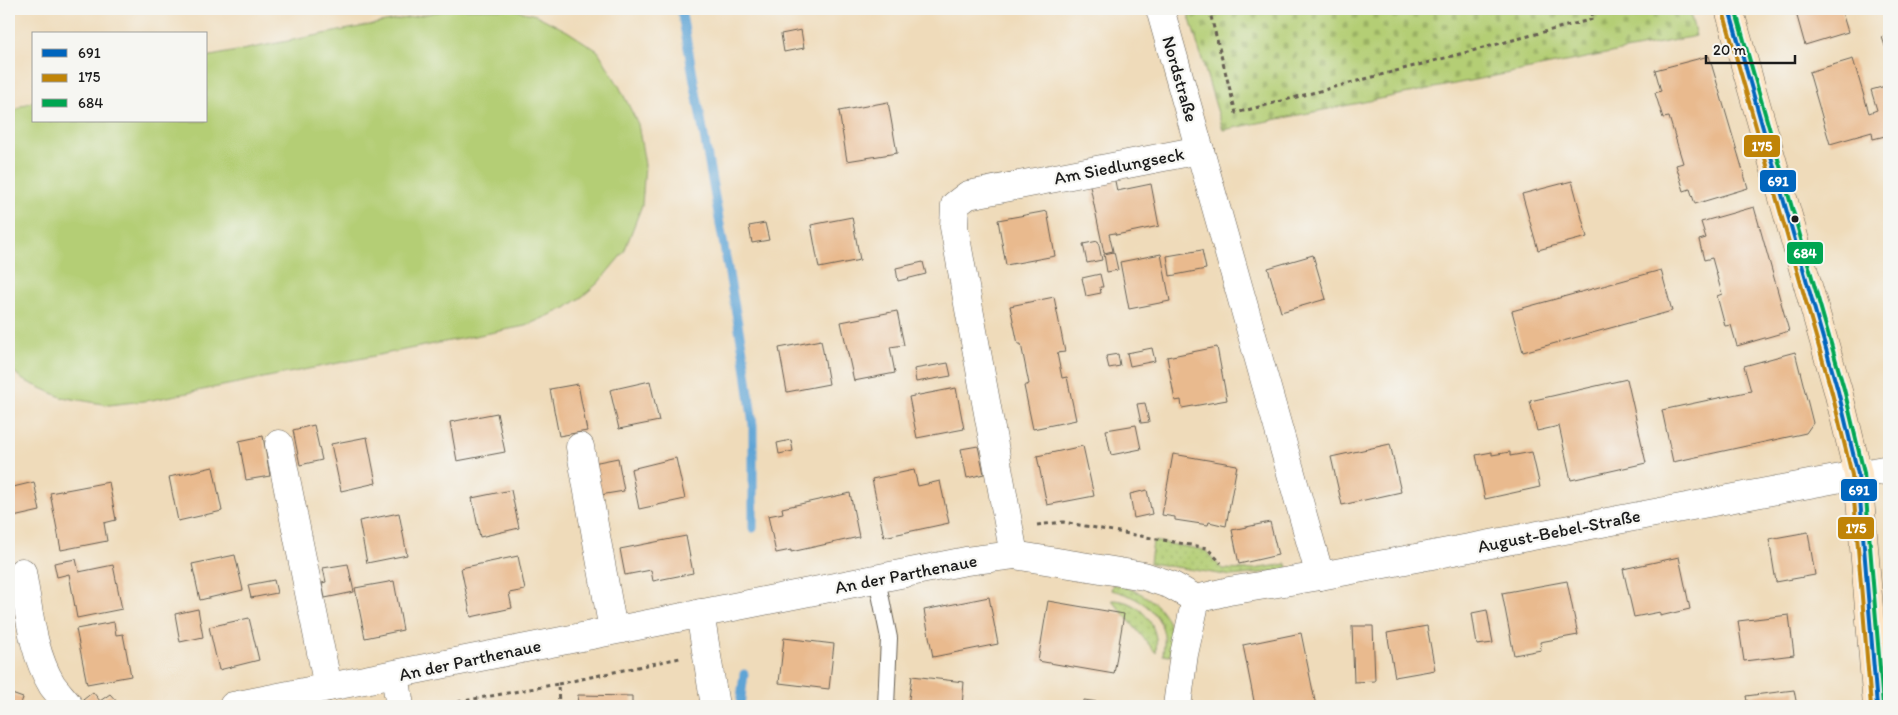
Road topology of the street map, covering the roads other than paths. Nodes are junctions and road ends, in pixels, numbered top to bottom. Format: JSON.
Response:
{"nodes":[{"id":1,"x":1160,"y":9,"type":"edge"},
{"id":2,"x":1729,"y":9,"type":"edge"},
{"id":3,"x":1200,"y":150,"type":"junction"},
{"id":4,"x":279,"y":444,"type":"dead end"},
{"id":5,"x":580,"y":447,"type":"dead end"},
{"id":6,"x":1889,"y":469,"type":"edge"},
{"id":7,"x":1858,"y":474,"type":"junction"},
{"id":8,"x":1012,"y":543,"type":"junction"},
{"id":9,"x":22,"y":572,"type":"dead end"},
{"id":10,"x":1320,"y":576,"type":"junction"},
{"id":11,"x":877,"y":578,"type":"junction"},
{"id":12,"x":1196,"y":599,"type":"junction"},
{"id":13,"x":700,"y":613,"type":"junction"},
{"id":14,"x":613,"y":630,"type":"junction"},
{"id":15,"x":396,"y":675,"type":"junction"},
{"id":16,"x":328,"y":687,"type":"junction"},
{"id":17,"x":69,"y":706,"type":"edge"},
{"id":18,"x":233,"y":706,"type":"edge"},
{"id":19,"x":400,"y":706,"type":"edge"},
{"id":20,"x":716,"y":706,"type":"edge"},
{"id":21,"x":886,"y":706,"type":"edge"},
{"id":22,"x":1177,"y":706,"type":"edge"},
{"id":23,"x":1877,"y":706,"type":"edge"}],
"edges":[{"from":1,"to":3,"type":"street","name":"Nordstraße"},
{"from":2,"to":7,"type":"street"},
{"from":3,"to":8,"type":"street","name":"Am Siedlungseck"},
{"from":3,"to":10,"type":"street","name":"Am Siedlungseck"},
{"from":4,"to":16,"type":"street"},
{"from":5,"to":14,"type":"street"},
{"from":6,"to":7,"type":"street","name":"August-Bebel-Straße"},
{"from":7,"to":10,"type":"street","name":"August-Bebel-Straße"},
{"from":7,"to":23,"type":"street"},
{"from":8,"to":11,"type":"street","name":"An der Parthenaue"},
{"from":8,"to":12,"type":"street","name":"An der Parthenaue"},
{"from":9,"to":17,"type":"street"},
{"from":10,"to":12,"type":"street","name":"August-Bebel-Straße"},
{"from":11,"to":13,"type":"street","name":"An der Parthenaue"},
{"from":11,"to":21,"type":"lane"},
{"from":12,"to":22,"type":"street"},
{"from":13,"to":14,"type":"street","name":"An der Parthenaue"},
{"from":13,"to":20,"type":"street"},
{"from":14,"to":15,"type":"street","name":"An der Parthenaue"},
{"from":15,"to":16,"type":"street","name":"An der Parthenaue"},
{"from":15,"to":19,"type":"street"},
{"from":16,"to":18,"type":"street","name":"An der Parthenaue"}]}
